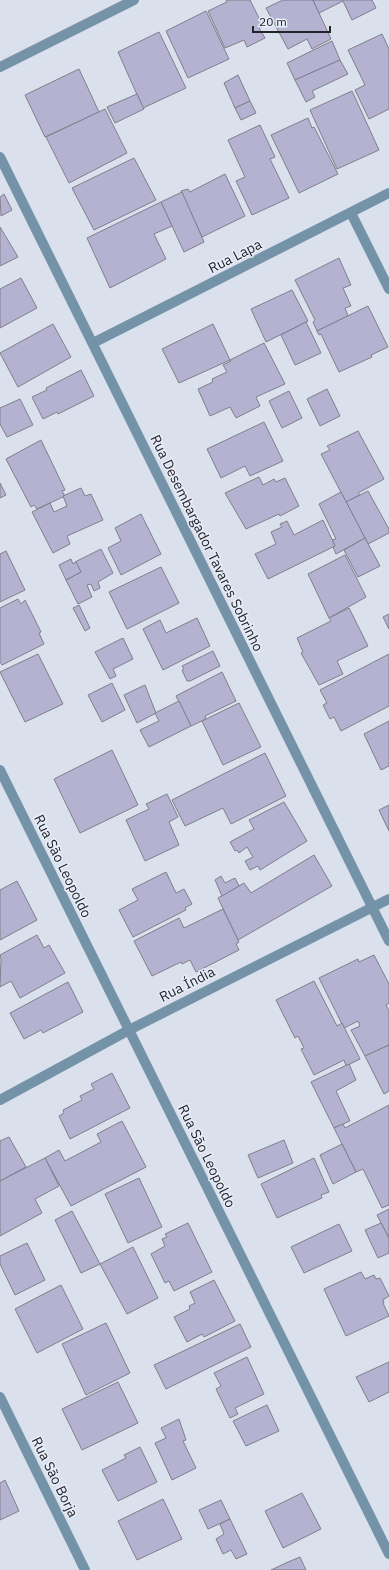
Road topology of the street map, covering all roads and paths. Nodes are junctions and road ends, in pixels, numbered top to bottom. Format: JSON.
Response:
{"nodes":[{"id":1,"x":134,"y":0,"type":"edge"},
{"id":2,"x":0,"y":67,"type":"edge"},
{"id":3,"x":0,"y":157,"type":"edge"},
{"id":4,"x":389,"y":193,"type":"edge"},
{"id":5,"x":351,"y":213,"type":"junction"},
{"id":6,"x":389,"y":289,"type":"edge"},
{"id":7,"x":93,"y":343,"type":"junction"},
{"id":8,"x":0,"y":770,"type":"edge"},
{"id":9,"x":389,"y":899,"type":"edge"},
{"id":10,"x":372,"y":907,"type":"junction"},
{"id":11,"x":389,"y":941,"type":"edge"},
{"id":12,"x":129,"y":1030,"type":"junction"},
{"id":13,"x":0,"y":1100,"type":"edge"},
{"id":14,"x":0,"y":1397,"type":"edge"},
{"id":15,"x":389,"y":1554,"type":"edge"},
{"id":16,"x":85,"y":1570,"type":"edge"}],
"edges":[{"from":1,"to":2,"type":"street"},
{"from":3,"to":7,"type":"street","name":"Rua Desembargador Tavares Sobrinho"},
{"from":4,"to":5,"type":"street","name":"Rua Lapa"},
{"from":5,"to":6,"type":"street"},
{"from":5,"to":7,"type":"street","name":"Rua Lapa"},
{"from":7,"to":10,"type":"street","name":"Rua Desembargador Tavares Sobrinho"},
{"from":8,"to":12,"type":"street","name":"Rua São Leopoldo"},
{"from":9,"to":10,"type":"street","name":"Rua Índia"},
{"from":10,"to":11,"type":"street","name":"Rua Desembargador Tavares Sobrinho"},
{"from":10,"to":12,"type":"street","name":"Rua Índia"},
{"from":12,"to":13,"type":"street","name":"Rua Índia"},
{"from":12,"to":15,"type":"street","name":"Rua São Leopoldo"},
{"from":14,"to":16,"type":"street","name":"Rua São Borja"}]}
